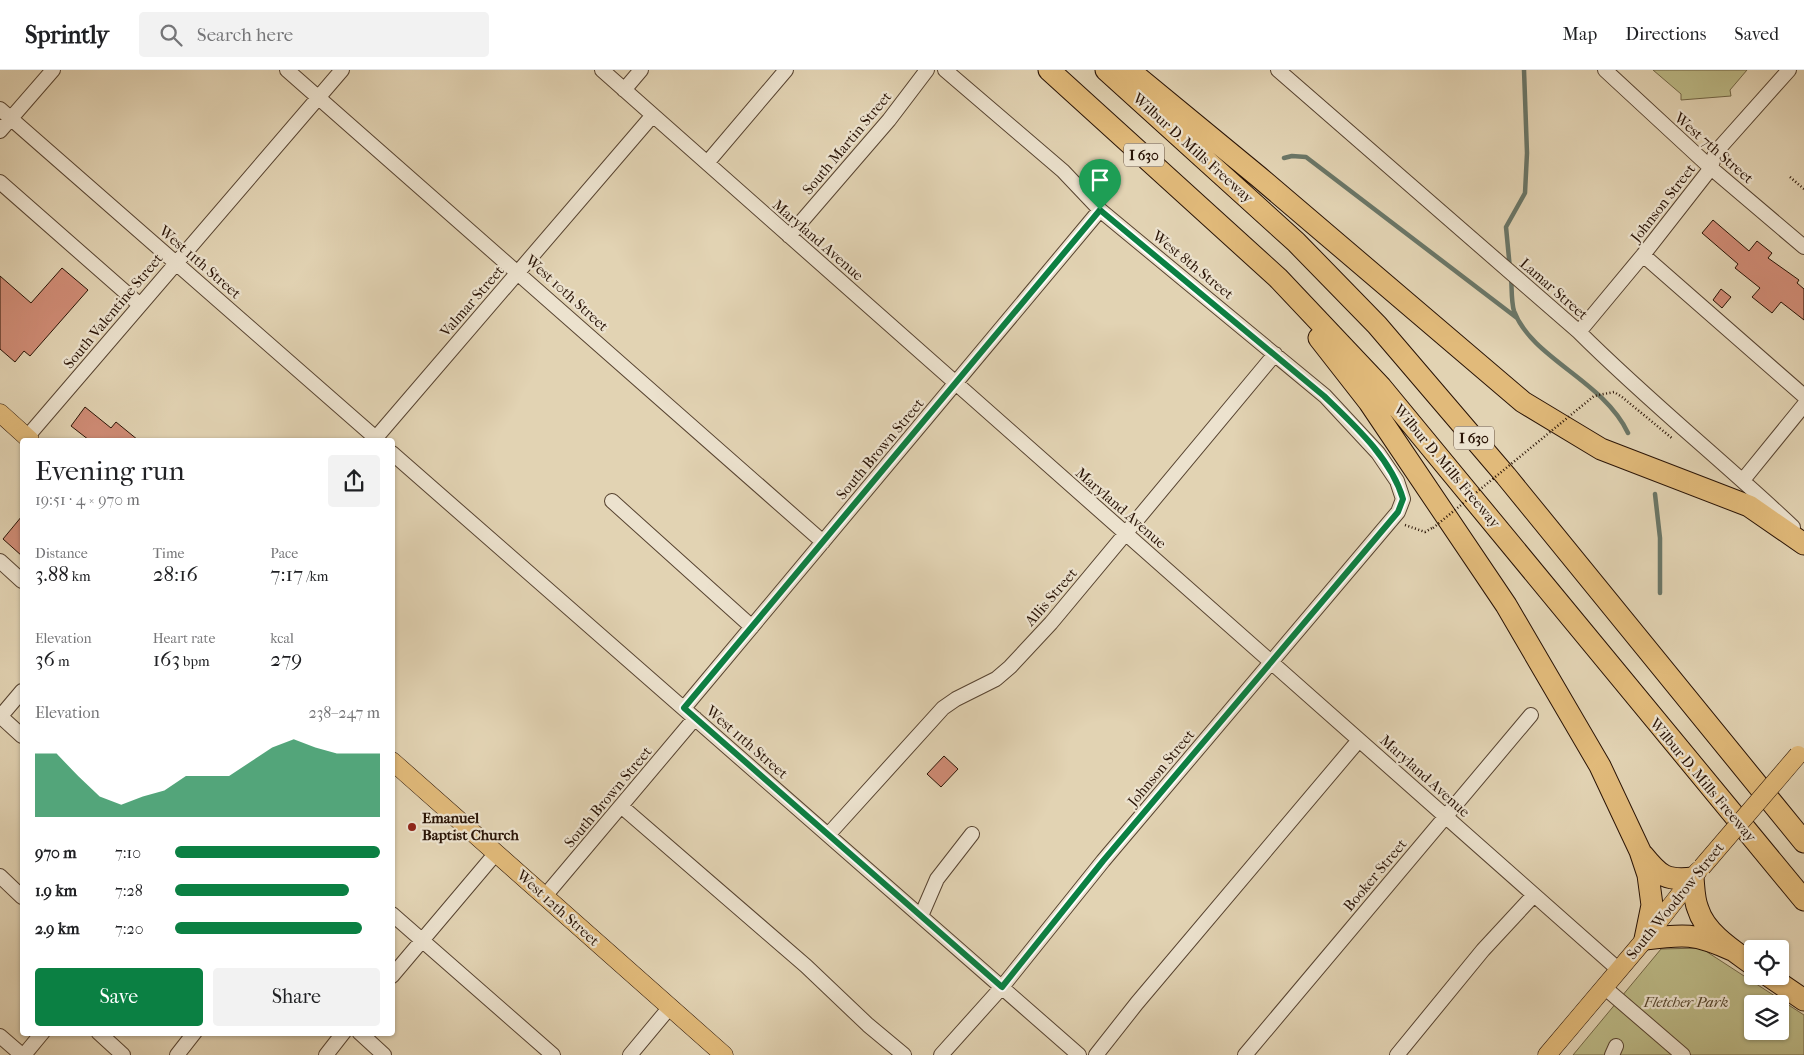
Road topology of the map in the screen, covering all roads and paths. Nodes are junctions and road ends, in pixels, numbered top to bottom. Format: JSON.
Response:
{"nodes":[{"id":1,"x":53,"y":70,"type":"edge"},
{"id":2,"x":287,"y":70,"type":"edge"},
{"id":3,"x":342,"y":70,"type":"edge"},
{"id":4,"x":602,"y":70,"type":"edge"},
{"id":5,"x":641,"y":70,"type":"edge"},
{"id":6,"x":786,"y":70,"type":"edge"},
{"id":7,"x":927,"y":70,"type":"edge"},
{"id":8,"x":945,"y":70,"type":"edge"},
{"id":9,"x":1049,"y":70,"type":"edge"},
{"id":10,"x":1106,"y":70,"type":"edge"},
{"id":11,"x":1129,"y":70,"type":"edge"},
{"id":12,"x":1278,"y":70,"type":"edge"},
{"id":13,"x":1605,"y":70,"type":"edge"},
{"id":14,"x":1789,"y":70,"type":"edge"},
{"id":15,"x":624,"y":90,"type":"junction"},
{"id":16,"x":319,"y":97,"type":"junction"},
{"id":17,"x":0,"y":109,"type":"edge"},
{"id":18,"x":653,"y":115,"type":"junction"},
{"id":19,"x":11,"y":118,"type":"junction"},
{"id":20,"x":0,"y":131,"type":"edge"},
{"id":21,"x":707,"y":163,"type":"junction"},
{"id":22,"x":1711,"y":168,"type":"junction"},
{"id":23,"x":1790,"y":178,"type":"dead end"},
{"id":24,"x":0,"y":182,"type":"edge"},
{"id":25,"x":1804,"y":189,"type":"edge"},
{"id":26,"x":1100,"y":210,"type":"junction"},
{"id":27,"x":789,"y":236,"type":"junction"},
{"id":28,"x":1238,"y":241,"type":"junction"},
{"id":29,"x":1804,"y":247,"type":"edge"},
{"id":30,"x":1643,"y":255,"type":"junction"},
{"id":31,"x":176,"y":263,"type":"junction"},
{"id":32,"x":518,"y":272,"type":"junction"},
{"id":33,"x":140,"y":305,"type":"junction"},
{"id":34,"x":1579,"y":332,"type":"junction"},
{"id":35,"x":1275,"y":354,"type":"junction"},
{"id":36,"x":956,"y":383,"type":"junction"},
{"id":37,"x":1804,"y":396,"type":"edge"},
{"id":38,"x":1804,"y":405,"type":"edge"},
{"id":39,"x":0,"y":414,"type":"edge"},
{"id":40,"x":28,"y":438,"type":"edge"},
{"id":41,"x":30,"y":438,"type":"edge"},
{"id":42,"x":375,"y":438,"type":"edge"},
{"id":43,"x":377,"y":438,"type":"edge"},
{"id":44,"x":1673,"y":439,"type":"dead end"},
{"id":45,"x":395,"y":456,"type":"edge"},
{"id":46,"x":1743,"y":480,"type":"junction"},
{"id":47,"x":1403,"y":499,"type":"joint"},
{"id":48,"x":612,"y":501,"type":"dead end"},
{"id":49,"x":1390,"y":520,"type":"junction"},
{"id":50,"x":1126,"y":533,"type":"junction"},
{"id":51,"x":1804,"y":538,"type":"edge"},
{"id":52,"x":823,"y":542,"type":"junction"},
{"id":53,"x":1804,"y":544,"type":"edge"},
{"id":54,"x":0,"y":561,"type":"edge"},
{"id":55,"x":20,"y":579,"type":"edge"},
{"id":56,"x":752,"y":627,"type":"junction"},
{"id":57,"x":1272,"y":663,"type":"junction"},
{"id":58,"x":20,"y":693,"type":"edge"},
{"id":59,"x":684,"y":708,"type":"junction"},
{"id":60,"x":1530,"y":715,"type":"dead end"},
{"id":61,"x":0,"y":716,"type":"edge"},
{"id":62,"x":695,"y":718,"type":"junction"},
{"id":63,"x":20,"y":734,"type":"edge"},
{"id":64,"x":1359,"y":740,"type":"junction"},
{"id":65,"x":1801,"y":752,"type":"edge"},
{"id":66,"x":395,"y":764,"type":"edge"},
{"id":67,"x":621,"y":806,"type":"junction"},
{"id":68,"x":1446,"y":816,"type":"junction"},
{"id":69,"x":972,"y":834,"type":"dead end"},
{"id":70,"x":828,"y":835,"type":"junction"},
{"id":71,"x":1804,"y":842,"type":"edge"},
{"id":72,"x":1640,"y":851,"type":"junction"},
{"id":73,"x":496,"y":853,"type":"junction"},
{"id":74,"x":1697,"y":873,"type":"junction"},
{"id":75,"x":0,"y":876,"type":"edge"},
{"id":76,"x":1534,"y":894,"type":"junction"},
{"id":77,"x":20,"y":895,"type":"edge"},
{"id":78,"x":545,"y":896,"type":"junction"},
{"id":79,"x":1804,"y":900,"type":"edge"},
{"id":80,"x":921,"y":916,"type":"junction"},
{"id":81,"x":395,"y":917,"type":"edge"},
{"id":82,"x":1645,"y":939,"type":"junction"},
{"id":83,"x":423,"y":941,"type":"junction"},
{"id":84,"x":1732,"y":950,"type":"junction"},
{"id":85,"x":1744,"y":958,"type":"edge"},
{"id":86,"x":1619,"y":970,"type":"junction"},
{"id":87,"x":395,"y":973,"type":"edge"},
{"id":88,"x":1782,"y":985,"type":"edge"},
{"id":89,"x":1002,"y":987,"type":"junction"},
{"id":90,"x":1604,"y":987,"type":"junction"},
{"id":91,"x":1804,"y":1000,"type":"edge"},
{"id":92,"x":670,"y":1007,"type":"junction"},
{"id":93,"x":0,"y":1036,"type":"edge"},
{"id":94,"x":40,"y":1036,"type":"edge"},
{"id":95,"x":102,"y":1036,"type":"edge"},
{"id":96,"x":192,"y":1036,"type":"edge"},
{"id":97,"x":341,"y":1036,"type":"edge"},
{"id":98,"x":363,"y":1036,"type":"edge"},
{"id":99,"x":23,"y":1055,"type":"edge"},
{"id":100,"x":123,"y":1055,"type":"edge"},
{"id":101,"x":176,"y":1055,"type":"edge"},
{"id":102,"x":326,"y":1055,"type":"edge"},
{"id":103,"x":384,"y":1055,"type":"edge"},
{"id":104,"x":553,"y":1055,"type":"edge"},
{"id":105,"x":630,"y":1055,"type":"edge"},
{"id":106,"x":724,"y":1055,"type":"edge"},
{"id":107,"x":904,"y":1055,"type":"edge"},
{"id":108,"x":941,"y":1055,"type":"edge"},
{"id":109,"x":1079,"y":1055,"type":"edge"},
{"id":110,"x":1096,"y":1055,"type":"edge"},
{"id":111,"x":1245,"y":1055,"type":"edge"},
{"id":112,"x":1397,"y":1055,"type":"edge"},
{"id":113,"x":1547,"y":1055,"type":"edge"},
{"id":114,"x":1683,"y":1055,"type":"edge"}],
"edges":[{"from":1,"to":19,"type":"street"},
{"from":2,"to":16,"type":"street","name":"West 10th Street"},
{"from":3,"to":16,"type":"street","name":"South Valentine Street"},
{"from":4,"to":15,"type":"street","name":"Maryland Avenue"},
{"from":5,"to":15,"type":"street"},
{"from":6,"to":21,"type":"street"},
{"from":7,"to":27,"type":"street","name":"South Martin Street"},
{"from":8,"to":26,"type":"street","name":"West 8th Street"},
{"from":9,"to":28,"type":"highway","name":"Wilbur D. Mills Freeway","number":"I 630"},
{"from":10,"to":71,"type":"highway","name":"Wilbur D. Mills Freeway","number":"I 630"},
{"from":11,"to":53,"type":"highway"},
{"from":12,"to":34,"type":"street","name":"Lamar Street"},
{"from":13,"to":22,"type":"street","name":"West 7th Street"},
{"from":14,"to":22,"type":"street","name":"Johnson Street"},
{"from":15,"to":18,"type":"street","name":"Maryland Avenue"},
{"from":16,"to":31,"type":"street","name":"South Valentine Street"},
{"from":16,"to":32,"type":"street","name":"West 10th Street"},
{"from":17,"to":19,"type":"street","name":"West 11th Street"},
{"from":18,"to":21,"type":"street","name":"Maryland Avenue"},
{"from":18,"to":32,"type":"street","name":"Valmar Street"},
{"from":19,"to":20,"type":"street"},
{"from":19,"to":31,"type":"street","name":"West 11th Street"},
{"from":21,"to":27,"type":"street","name":"Maryland Avenue"},
{"from":22,"to":29,"type":"street","name":"West 7th Street"},
{"from":22,"to":30,"type":"street","name":"Johnson Street"},
{"from":23,"to":25,"type":"path"},
{"from":24,"to":33,"type":"street"},
{"from":26,"to":35,"type":"street","name":"West 8th Street"},
{"from":26,"to":36,"type":"street","name":"South Brown Street"},
{"from":27,"to":36,"type":"street","name":"Maryland Avenue"},
{"from":28,"to":72,"type":"highway"},
{"from":28,"to":79,"type":"highway","name":"Wilbur D. Mills Freeway","number":"I 630"},
{"from":30,"to":34,"type":"street","name":"Johnson Street"},
{"from":30,"to":37,"type":"street"},
{"from":31,"to":33,"type":"street","name":"South Valentine Street"},
{"from":31,"to":42,"type":"street","name":"West 11th Street"},
{"from":32,"to":43,"type":"street","name":"Valmar Street"},
{"from":32,"to":52,"type":"street","name":"West 10th Street"},
{"from":33,"to":41,"type":"street","name":"South Valentine Street"},
{"from":34,"to":46,"type":"street","name":"Lamar Street"},
{"from":35,"to":47,"type":"street","name":"West 8th Street"},
{"from":35,"to":50,"type":"street","name":"Allis Street"},
{"from":36,"to":50,"type":"street","name":"Maryland Avenue"},
{"from":36,"to":52,"type":"street","name":"South Brown Street"},
{"from":38,"to":46,"type":"street"},
{"from":39,"to":40,"type":"main road"},
{"from":44,"to":49,"type":"path","bridge":true},
{"from":45,"to":59,"type":"street","name":"West 11th Street"},
{"from":46,"to":51,"type":"street","name":"Lamar Street"},
{"from":47,"to":49,"type":"street","name":"Johnson Street"},
{"from":48,"to":56,"type":"street"},
{"from":49,"to":57,"type":"street","name":"Johnson Street"},
{"from":50,"to":57,"type":"street","name":"Maryland Avenue"},
{"from":50,"to":70,"type":"street","name":"Allis Street"},
{"from":52,"to":56,"type":"street","name":"South Brown Street"},
{"from":54,"to":55,"type":"street"},
{"from":56,"to":59,"type":"street","name":"South Brown Street"},
{"from":57,"to":64,"type":"street","name":"Maryland Avenue"},
{"from":57,"to":89,"type":"street","name":"Johnson Street"},
{"from":58,"to":61,"type":"street"},
{"from":59,"to":62,"type":"street","name":"West 11th Street"},
{"from":60,"to":68,"type":"street","name":"Booker Street"},
{"from":61,"to":63,"type":"street"},
{"from":62,"to":67,"type":"street","name":"South Brown Street"},
{"from":62,"to":70,"type":"street","name":"West 11th Street"},
{"from":64,"to":68,"type":"street","name":"Maryland Avenue"},
{"from":64,"to":110,"type":"street"},
{"from":65,"to":74,"type":"main road","name":"South Woodrow Street","bridge":true},
{"from":66,"to":73,"type":"main road","name":"West 12th Street"},
{"from":67,"to":78,"type":"street","name":"South Brown Street"},
{"from":67,"to":107,"type":"street"},
{"from":68,"to":76,"type":"street","name":"Maryland Avenue"},
{"from":68,"to":111,"type":"street","name":"Booker Street"},
{"from":69,"to":80,"type":"street"},
{"from":70,"to":80,"type":"street","name":"West 11th Street"},
{"from":72,"to":74,"type":"highway"},
{"from":72,"to":82,"type":"highway"},
{"from":73,"to":78,"type":"main road","name":"West 12th Street"},
{"from":73,"to":83,"type":"street"},
{"from":74,"to":82,"type":"main road","name":"South Woodrow Street"},
{"from":74,"to":84,"type":"highway"},
{"from":75,"to":77,"type":"street"},
{"from":76,"to":86,"type":"street","name":"Maryland Avenue"},
{"from":76,"to":112,"type":"street"},
{"from":78,"to":92,"type":"main road","name":"West 12th Street"},
{"from":80,"to":89,"type":"street","name":"West 11th Street"},
{"from":81,"to":83,"type":"street"},
{"from":82,"to":84,"type":"highway"},
{"from":82,"to":86,"type":"main road","name":"South Woodrow Street"},
{"from":83,"to":87,"type":"street"},
{"from":83,"to":104,"type":"street"},
{"from":84,"to":85,"type":"highway"},
{"from":86,"to":90,"type":"main road","name":"South Woodrow Street"},
{"from":88,"to":91,"type":"highway"},
{"from":89,"to":108,"type":"street","name":"Johnson Street"},
{"from":89,"to":109,"type":"street","name":"West 11th Street"},
{"from":90,"to":113,"type":"main road","name":"South Woodrow Street"},
{"from":90,"to":114,"type":"street"},
{"from":92,"to":105,"type":"street"},
{"from":92,"to":106,"type":"main road","name":"West 12th Street"},
{"from":93,"to":99,"type":"street"},
{"from":94,"to":99,"type":"street"},
{"from":95,"to":100,"type":"street"},
{"from":96,"to":101,"type":"street"},
{"from":97,"to":102,"type":"street"},
{"from":98,"to":103,"type":"street"}]}
